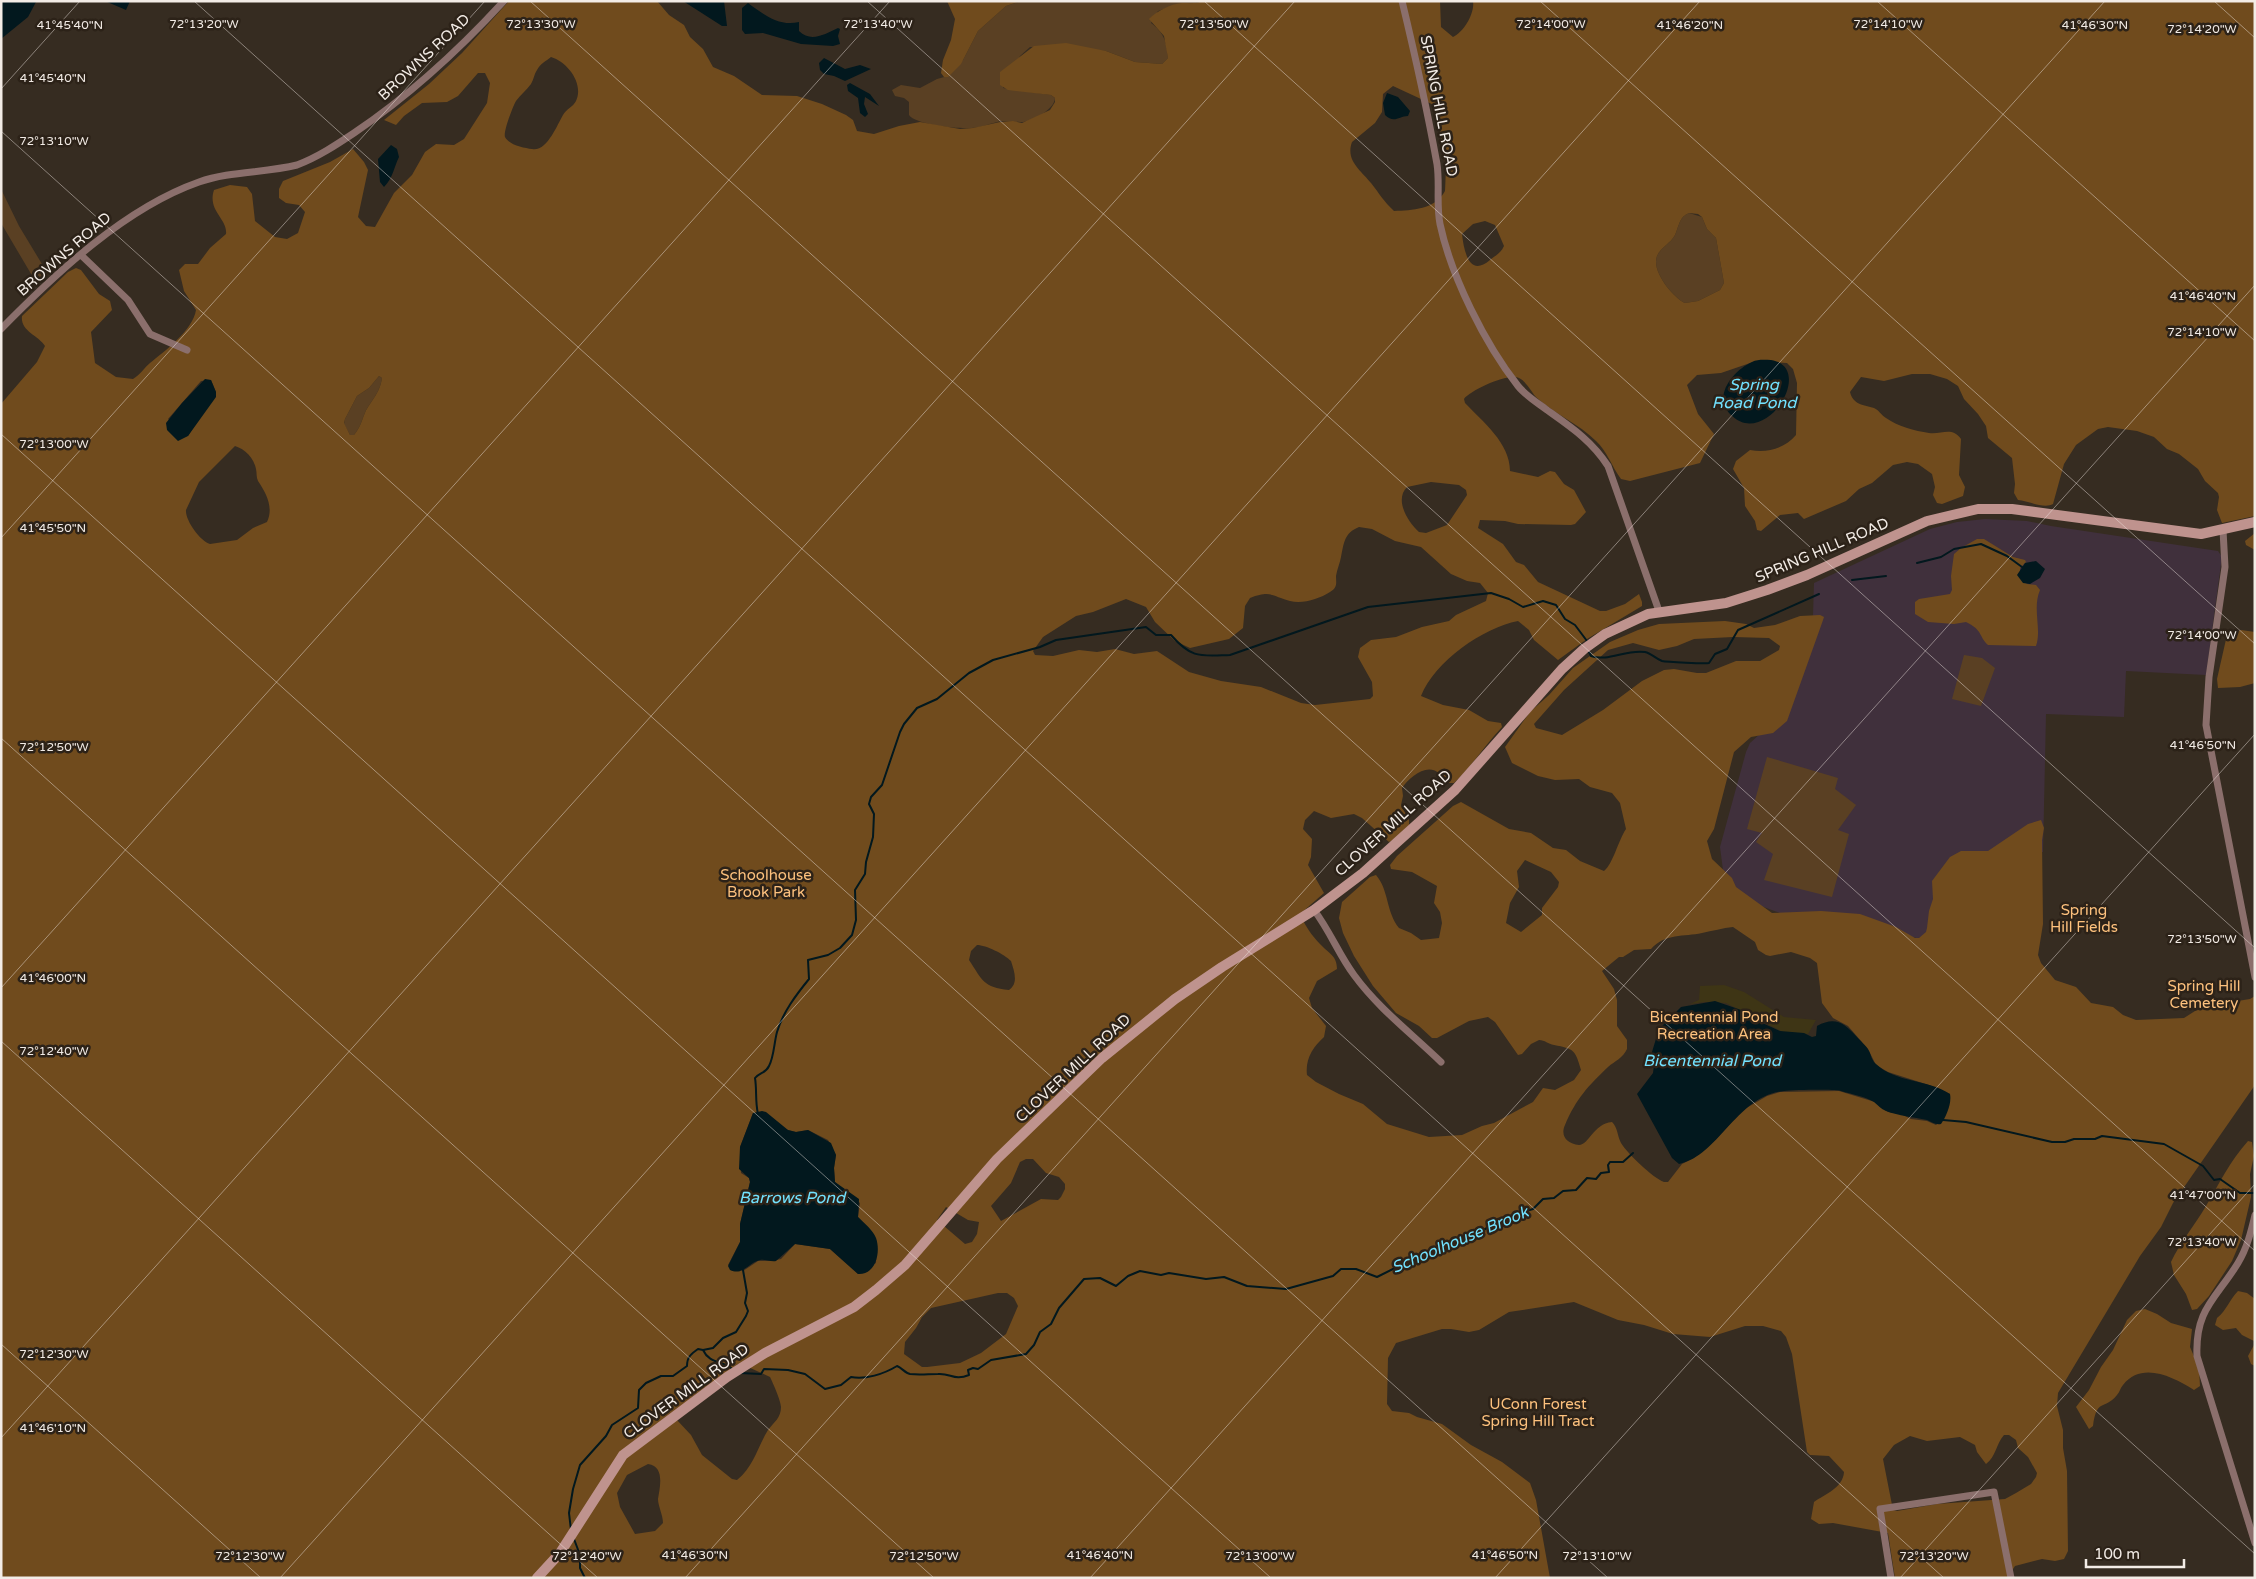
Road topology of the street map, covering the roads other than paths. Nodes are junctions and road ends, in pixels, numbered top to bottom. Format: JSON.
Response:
{"nodes":[{"id":1,"x":504,"y":1,"type":"edge"},
{"id":2,"x":1402,"y":1,"type":"edge"},
{"id":3,"x":81,"y":254,"type":"junction"},
{"id":4,"x":1,"y":329,"type":"edge"},
{"id":5,"x":187,"y":350,"type":"dead end"},
{"id":6,"x":2255,"y":522,"type":"edge"},
{"id":7,"x":2223,"y":530,"type":"junction"},
{"id":8,"x":1659,"y":611,"type":"junction"},
{"id":9,"x":1314,"y":910,"type":"junction"},
{"id":10,"x":2251,"y":932,"type":"edge"},
{"id":11,"x":2255,"y":977,"type":"edge"},
{"id":12,"x":1441,"y":1062,"type":"dead end"},
{"id":13,"x":2255,"y":1215,"type":"edge"},
{"id":14,"x":2255,"y":1543,"type":"edge"},
{"id":15,"x":537,"y":1578,"type":"edge"},
{"id":16,"x":1892,"y":1578,"type":"edge"},
{"id":17,"x":2011,"y":1578,"type":"edge"}],
"edges":[{"from":1,"to":3,"type":"street","name":"BROWNS ROAD"},
{"from":2,"to":8,"type":"street","name":"SPRING HILL ROAD"},
{"from":3,"to":4,"type":"street","name":"BROWNS ROAD"},
{"from":3,"to":5,"type":"street"},
{"from":6,"to":7,"type":"street","name":"SPRING HILL ROAD"},
{"from":7,"to":8,"type":"street","name":"SPRING HILL ROAD"},
{"from":7,"to":10,"type":"street"},
{"from":8,"to":9,"type":"street","name":"CLOVER MILL ROAD"},
{"from":9,"to":12,"type":"street"},
{"from":9,"to":15,"type":"street","name":"CLOVER MILL ROAD"},
{"from":10,"to":11,"type":"street"},
{"from":13,"to":14,"type":"street"},
{"from":16,"to":17,"type":"street"}]}
